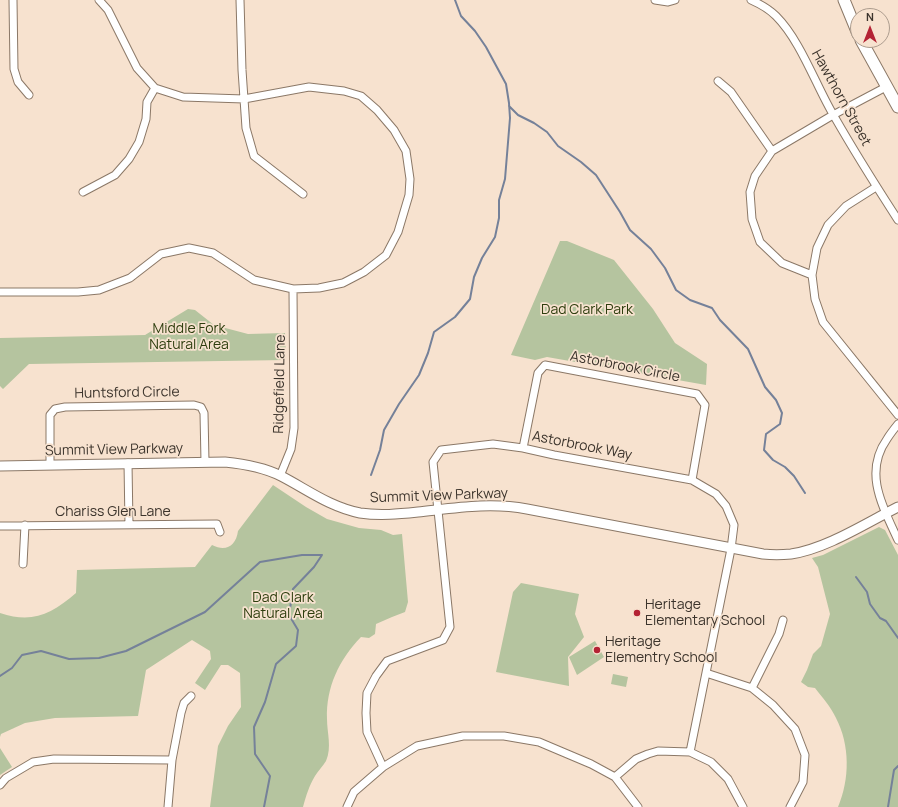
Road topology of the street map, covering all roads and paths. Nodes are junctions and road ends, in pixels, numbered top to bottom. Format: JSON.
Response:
{"nodes":[{"id":1,"x":13,"y":0,"type":"edge"},
{"id":2,"x":99,"y":0,"type":"edge"},
{"id":3,"x":240,"y":0,"type":"edge"},
{"id":4,"x":655,"y":0,"type":"edge"},
{"id":5,"x":675,"y":0,"type":"edge"},
{"id":6,"x":751,"y":0,"type":"edge"},
{"id":7,"x":844,"y":0,"type":"edge"},
{"id":8,"x":765,"y":3,"type":"edge"},
{"id":9,"x":850,"y":15,"type":"edge"},
{"id":10,"x":865,"y":48,"type":"edge"},
{"id":11,"x":718,"y":81,"type":"dead end"},
{"id":12,"x":886,"y":87,"type":"junction"},
{"id":13,"x":155,"y":88,"type":"junction"},
{"id":14,"x":30,"y":95,"type":"dead end"},
{"id":15,"x":244,"y":99,"type":"junction"},
{"id":16,"x":898,"y":107,"type":"edge"},
{"id":17,"x":833,"y":115,"type":"junction"},
{"id":18,"x":772,"y":151,"type":"junction"},
{"id":19,"x":876,"y":187,"type":"junction"},
{"id":20,"x":83,"y":192,"type":"dead end"},
{"id":21,"x":303,"y":194,"type":"dead end"},
{"id":22,"x":898,"y":220,"type":"edge"},
{"id":23,"x":812,"y":275,"type":"junction"},
{"id":24,"x":293,"y":289,"type":"junction"},
{"id":25,"x":0,"y":292,"type":"edge"},
{"id":26,"x":898,"y":415,"type":"edge"},
{"id":27,"x":898,"y":424,"type":"edge"},
{"id":28,"x":523,"y":448,"type":"junction"},
{"id":29,"x":205,"y":462,"type":"junction"},
{"id":30,"x":128,"y":464,"type":"junction"},
{"id":31,"x":50,"y":465,"type":"junction"},
{"id":32,"x":0,"y":466,"type":"edge"},
{"id":33,"x":280,"y":476,"type":"junction"},
{"id":34,"x":692,"y":480,"type":"junction"},
{"id":35,"x":898,"y":506,"type":"edge"},
{"id":36,"x":438,"y":510,"type":"junction"},
{"id":37,"x":885,"y":513,"type":"junction"},
{"id":38,"x":25,"y":525,"type":"junction"},
{"id":39,"x":129,"y":525,"type":"junction"},
{"id":40,"x":0,"y":526,"type":"edge"},
{"id":41,"x":220,"y":532,"type":"dead end"},
{"id":42,"x":898,"y":540,"type":"edge"},
{"id":43,"x":731,"y":549,"type":"junction"},
{"id":44,"x":24,"y":564,"type":"dead end"},
{"id":45,"x":783,"y":620,"type":"dead end"},
{"id":46,"x":706,"y":673,"type":"junction"},
{"id":47,"x":752,"y":688,"type":"junction"},
{"id":48,"x":191,"y":696,"type":"dead end"},
{"id":49,"x":690,"y":752,"type":"junction"},
{"id":50,"x":172,"y":760,"type":"junction"},
{"id":51,"x":383,"y":767,"type":"junction"},
{"id":52,"x":614,"y":778,"type":"junction"},
{"id":53,"x":0,"y":785,"type":"edge"},
{"id":54,"x":168,"y":807,"type":"edge"},
{"id":55,"x":347,"y":807,"type":"edge"},
{"id":56,"x":638,"y":807,"type":"edge"},
{"id":57,"x":743,"y":807,"type":"edge"},
{"id":58,"x":790,"y":807,"type":"edge"}],
"edges":[{"from":1,"to":14,"type":"street"},
{"from":2,"to":13,"type":"street"},
{"from":3,"to":15,"type":"street"},
{"from":4,"to":5,"type":"street"},
{"from":6,"to":8,"type":"street","name":"Hawthorn Street"},
{"from":7,"to":9,"type":"main road"},
{"from":8,"to":17,"type":"street","name":"Hawthorn Street"},
{"from":10,"to":12,"type":"main road"},
{"from":11,"to":18,"type":"street"},
{"from":12,"to":16,"type":"main road"},
{"from":12,"to":17,"type":"street"},
{"from":13,"to":15,"type":"street"},
{"from":13,"to":20,"type":"street"},
{"from":15,"to":21,"type":"street"},
{"from":15,"to":24,"type":"street"},
{"from":17,"to":18,"type":"street"},
{"from":17,"to":19,"type":"street","name":"Hawthorn Street"},
{"from":18,"to":23,"type":"street"},
{"from":19,"to":22,"type":"street","name":"Hawthorn Street"},
{"from":19,"to":23,"type":"street"},
{"from":23,"to":26,"type":"street"},
{"from":24,"to":25,"type":"street"},
{"from":24,"to":33,"type":"street","name":"Ridgefield Lane"},
{"from":27,"to":37,"type":"street"},
{"from":28,"to":34,"type":"street","name":"Astorbrook Way"},
{"from":28,"to":34,"type":"street","name":"Astorbrook Circle"},
{"from":28,"to":36,"type":"street","name":"Astorbrook Way"},
{"from":29,"to":30,"type":"street","name":"Summit View Parkway"},
{"from":29,"to":31,"type":"street","name":"Huntsford Circle"},
{"from":29,"to":33,"type":"street","name":"Summit View Parkway"},
{"from":30,"to":31,"type":"street","name":"Summit View Parkway"},
{"from":30,"to":39,"type":"street"},
{"from":31,"to":32,"type":"street","name":"Summit View Parkway"},
{"from":33,"to":36,"type":"street","name":"Summit View Parkway"},
{"from":34,"to":43,"type":"street","name":"Astorbrook Way"},
{"from":35,"to":37,"type":"street","name":"Summit View Parkway"},
{"from":36,"to":43,"type":"street","name":"Summit View Parkway"},
{"from":36,"to":51,"type":"street","name":"Astorbrook Way"},
{"from":37,"to":42,"type":"street"},
{"from":37,"to":43,"type":"street","name":"Summit View Parkway"},
{"from":38,"to":39,"type":"street","name":"Chariss Glen Lane"},
{"from":38,"to":40,"type":"street","name":"Chariss Glen Lane"},
{"from":38,"to":44,"type":"street"},
{"from":39,"to":41,"type":"street","name":"Chariss Glen Lane"},
{"from":43,"to":46,"type":"street","name":"Astorbrook Way"},
{"from":45,"to":47,"type":"street"},
{"from":46,"to":47,"type":"street"},
{"from":46,"to":49,"type":"street","name":"Astorbrook Way"},
{"from":47,"to":58,"type":"street"},
{"from":48,"to":50,"type":"street"},
{"from":49,"to":52,"type":"street"},
{"from":49,"to":57,"type":"street"},
{"from":50,"to":53,"type":"street"},
{"from":50,"to":54,"type":"street"},
{"from":51,"to":52,"type":"street"},
{"from":51,"to":55,"type":"street"},
{"from":52,"to":56,"type":"street"}]}
